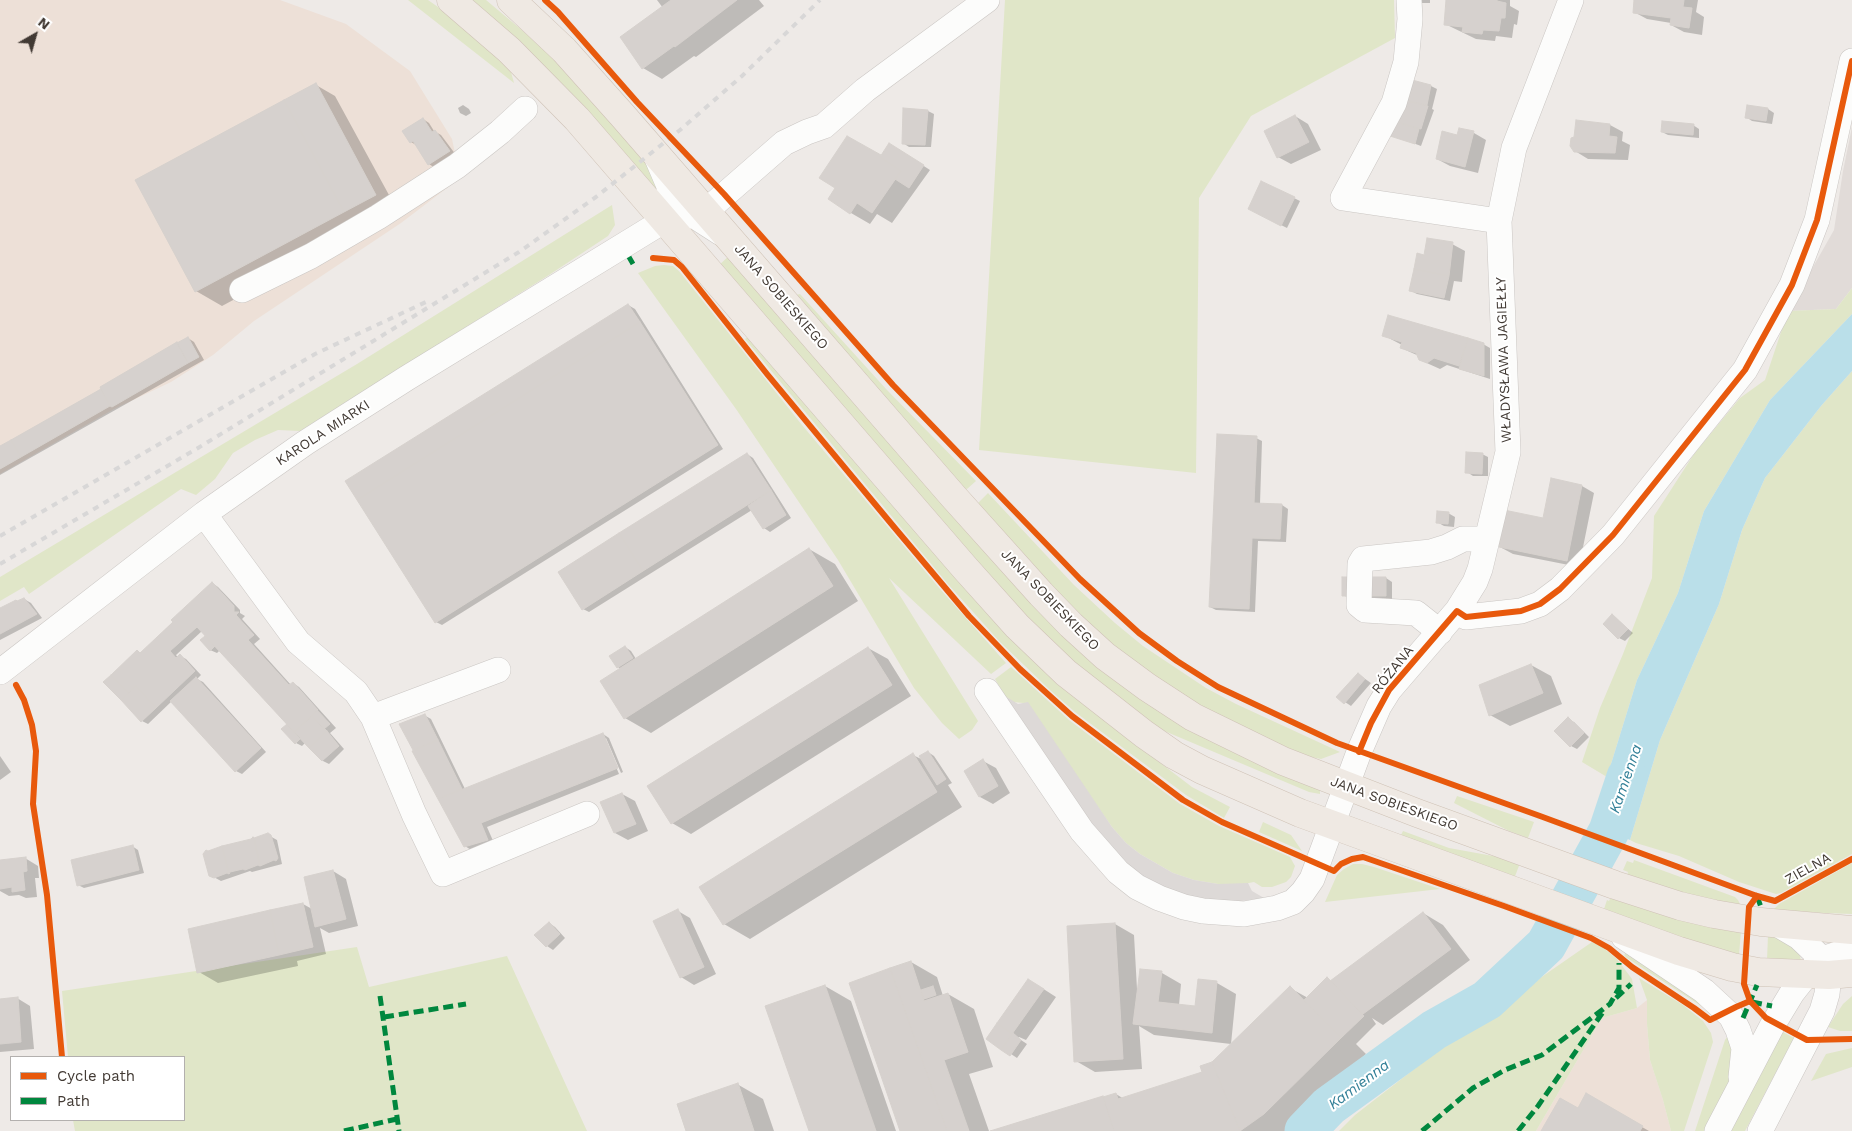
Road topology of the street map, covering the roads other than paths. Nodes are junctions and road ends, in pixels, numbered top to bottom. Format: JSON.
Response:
{"nodes":[{"id":1,"x":451,"y":0,"type":"edge"},
{"id":2,"x":511,"y":0,"type":"edge"},
{"id":3,"x":987,"y":0,"type":"edge"},
{"id":4,"x":1409,"y":0,"type":"edge"},
{"id":5,"x":1569,"y":2,"type":"edge"},
{"id":6,"x":1852,"y":61,"type":"edge"},
{"id":7,"x":525,"y":109,"type":"dead end"},
{"id":8,"x":647,"y":142,"type":"junction"},
{"id":9,"x":706,"y":211,"type":"junction"},
{"id":10,"x":665,"y":220,"type":"junction"},
{"id":11,"x":1499,"y":221,"type":"junction"},
{"id":12,"x":735,"y":244,"type":"junction"},
{"id":13,"x":242,"y":290,"type":"dead end"},
{"id":14,"x":204,"y":514,"type":"junction"},
{"id":15,"x":1487,"y":539,"type":"junction"},
{"id":16,"x":1458,"y":611,"type":"junction"},
{"id":17,"x":1440,"y":632,"type":"junction"},
{"id":18,"x":498,"y":670,"type":"dead end"},
{"id":19,"x":0,"y":672,"type":"edge"},
{"id":20,"x":987,"y":691,"type":"dead end"},
{"id":21,"x":374,"y":718,"type":"junction"},
{"id":22,"x":1346,"y":786,"type":"junction"},
{"id":23,"x":587,"y":814,"type":"dead end"},
{"id":24,"x":1332,"y":824,"type":"junction"},
{"id":25,"x":1602,"y":924,"type":"junction"},
{"id":26,"x":1777,"y":924,"type":"junction"},
{"id":27,"x":1852,"y":930,"type":"edge"},
{"id":28,"x":1852,"y":948,"type":"edge"},
{"id":29,"x":1828,"y":970,"type":"edge"},
{"id":30,"x":1736,"y":1092,"type":"junction"},
{"id":31,"x":1717,"y":1131,"type":"edge"},
{"id":32,"x":1760,"y":1131,"type":"edge"}],
"edges":[{"from":1,"to":10,"type":"main road"},
{"from":2,"to":8,"type":"main road","name":"JANA SOBIESKIEGO"},
{"from":3,"to":9,"type":"street"},
{"from":4,"to":11,"type":"street"},
{"from":5,"to":11,"type":"street","name":"WŁADYSŁAWA JAGIEŁŁY"},
{"from":6,"to":16,"type":"street"},
{"from":7,"to":13,"type":"street"},
{"from":8,"to":9,"type":"main road","name":"JANA SOBIESKIEGO"},
{"from":8,"to":10,"type":"street"},
{"from":9,"to":12,"type":"main road","name":"JANA SOBIESKIEGO"},
{"from":10,"to":12,"type":"street","name":"KAROLA MIARKI"},
{"from":10,"to":14,"type":"street","name":"KAROLA MIARKI"},
{"from":10,"to":24,"type":"main road"},
{"from":11,"to":15,"type":"street","name":"WŁADYSŁAWA JAGIEŁŁY"},
{"from":12,"to":22,"type":"main road","name":"JANA SOBIESKIEGO"},
{"from":14,"to":19,"type":"street","name":"KAROLA MIARKI"},
{"from":14,"to":21,"type":"street"},
{"from":15,"to":16,"type":"street","name":"WŁADYSŁAWA JAGIEŁŁY"},
{"from":15,"to":17,"type":"street"},
{"from":16,"to":17,"type":"street","name":"RÓŻANA"},
{"from":17,"to":22,"type":"street","name":"RÓŻANA"},
{"from":18,"to":21,"type":"street"},
{"from":20,"to":24,"type":"street","name":"RÓŻANA"},
{"from":21,"to":23,"type":"street"},
{"from":22,"to":24,"type":"street","name":"RÓŻANA"},
{"from":22,"to":26,"type":"main road","name":"JANA SOBIESKIEGO"},
{"from":24,"to":25,"type":"main road"},
{"from":25,"to":29,"type":"main road"},
{"from":25,"to":30,"type":"street"},
{"from":26,"to":27,"type":"main road","name":"JANA SOBIESKIEGO"},
{"from":26,"to":29,"type":"street"},
{"from":28,"to":29,"type":"street"},
{"from":29,"to":30,"type":"street"},
{"from":29,"to":32,"type":"street"},
{"from":30,"to":31,"type":"street"}]}
